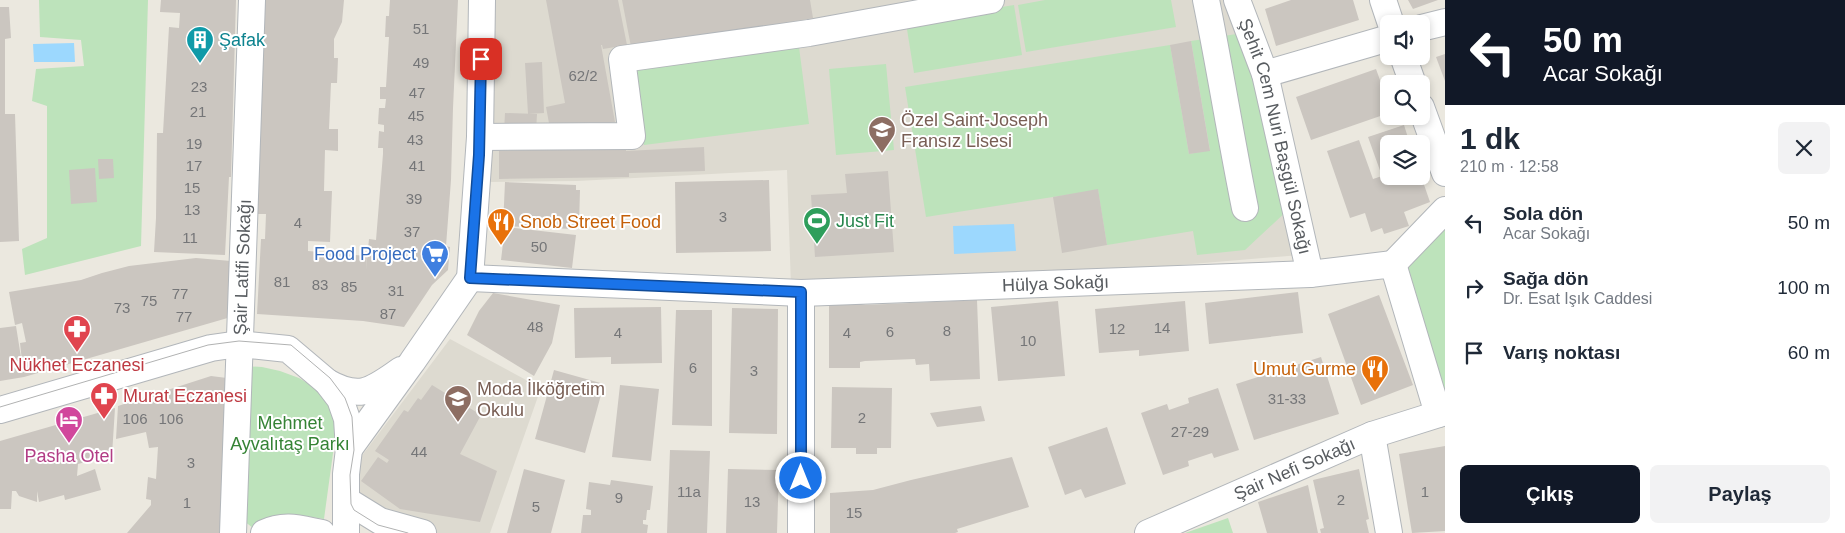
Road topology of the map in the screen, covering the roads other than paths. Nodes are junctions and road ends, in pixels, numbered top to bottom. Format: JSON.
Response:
{"nodes":[{"id":1,"x":252,"y":0,"type":"edge"},
{"id":2,"x":482,"y":0,"type":"edge"},
{"id":3,"x":991,"y":0,"type":"edge"},
{"id":4,"x":1206,"y":0,"type":"edge"},
{"id":5,"x":1237,"y":0,"type":"edge"},
{"id":6,"x":1383,"y":0,"type":"edge"},
{"id":7,"x":1388,"y":15,"type":"edge"},
{"id":8,"x":1445,"y":22,"type":"edge"},
{"id":9,"x":1430,"y":26,"type":"edge"},
{"id":10,"x":1380,"y":41,"type":"edge"},
{"id":11,"x":1264,"y":74,"type":"junction"},
{"id":12,"x":1428,"y":125,"type":"edge"},
{"id":13,"x":480,"y":137,"type":"junction"},
{"id":14,"x":1445,"y":173,"type":"edge"},
{"id":15,"x":1245,"y":208,"type":"dead end"},
{"id":16,"x":1445,"y":210,"type":"edge"},
{"id":17,"x":1393,"y":264,"type":"junction"},
{"id":18,"x":1310,"y":274,"type":"junction"},
{"id":19,"x":470,"y":278,"type":"junction"},
{"id":20,"x":801,"y":292,"type":"junction"},
{"id":21,"x":238,"y":344,"type":"junction"},
{"id":22,"x":412,"y":362,"type":"junction"},
{"id":23,"x":327,"y":382,"type":"junction"},
{"id":24,"x":0,"y":410,"type":"edge"},
{"id":25,"x":1441,"y":413,"type":"edge"},
{"id":26,"x":1372,"y":435,"type":"junction"},
{"id":27,"x":349,"y":449,"type":"junction"},
{"id":28,"x":346,"y":500,"type":"junction"},
{"id":29,"x":233,"y":533,"type":"edge"},
{"id":30,"x":264,"y":533,"type":"edge"},
{"id":31,"x":322,"y":533,"type":"edge"},
{"id":32,"x":346,"y":533,"type":"edge"},
{"id":33,"x":423,"y":533,"type":"edge"},
{"id":34,"x":801,"y":533,"type":"edge"},
{"id":35,"x":1148,"y":533,"type":"edge"},
{"id":36,"x":1389,"y":533,"type":"edge"}],
"edges":[{"from":1,"to":21,"type":"street","name":"Şair Latifi Sokağı"},
{"from":2,"to":13,"type":"street"},
{"from":3,"to":13,"type":"street"},
{"from":4,"to":15,"type":"street"},
{"from":5,"to":11,"type":"street","name":"Şehit Cem Nuri Başgül Sokağı"},
{"from":6,"to":7,"type":"street"},
{"from":8,"to":9,"type":"street"},
{"from":10,"to":11,"type":"street"},
{"from":11,"to":18,"type":"street","name":"Şehit Cem Nuri Başgül Sokağı"},
{"from":12,"to":14,"type":"street"},
{"from":13,"to":19,"type":"street"},
{"from":16,"to":17,"type":"street"},
{"from":17,"to":18,"type":"street","name":"Hülya Sokağı"},
{"from":17,"to":25,"type":"street"},
{"from":18,"to":20,"type":"street","name":"Hülya Sokağı"},
{"from":19,"to":20,"type":"street","name":"Hülya Sokağı"},
{"from":19,"to":22,"type":"street"},
{"from":20,"to":34,"type":"street"},
{"from":21,"to":23,"type":"street"},
{"from":21,"to":24,"type":"street"},
{"from":21,"to":29,"type":"street","name":"Şair Latifi Sokağı"},
{"from":22,"to":23,"type":"street"},
{"from":22,"to":27,"type":"street"},
{"from":23,"to":27,"type":"street"},
{"from":25,"to":26,"type":"street","name":"Şair Nefi Sokağı"},
{"from":26,"to":35,"type":"street","name":"Şair Nefi Sokağı"},
{"from":26,"to":36,"type":"street"},
{"from":27,"to":28,"type":"street"},
{"from":28,"to":32,"type":"street"},
{"from":28,"to":33,"type":"street"},
{"from":30,"to":31,"type":"street"}]}
